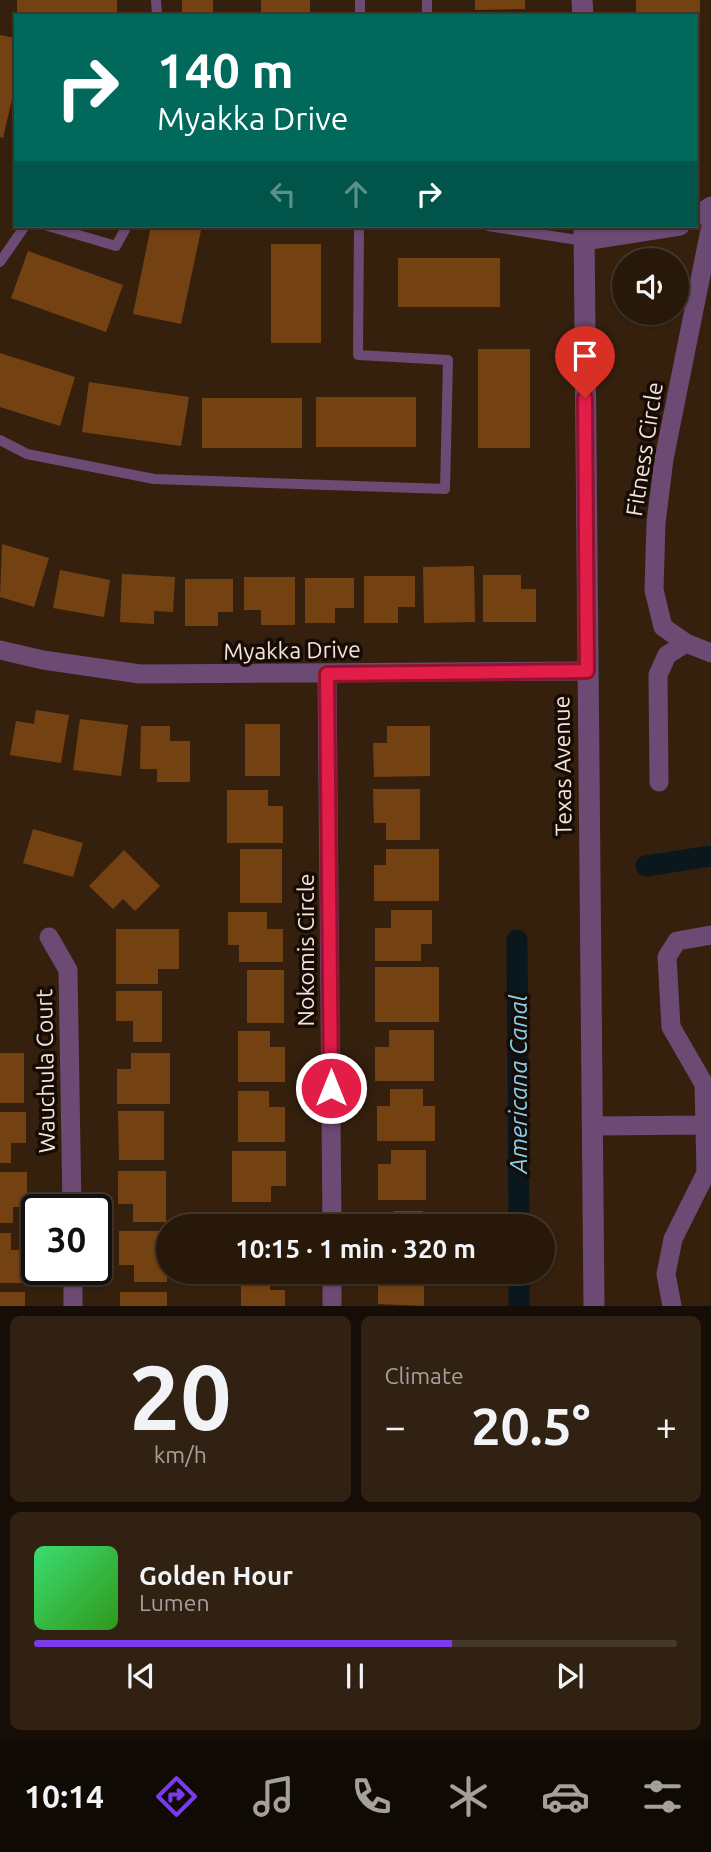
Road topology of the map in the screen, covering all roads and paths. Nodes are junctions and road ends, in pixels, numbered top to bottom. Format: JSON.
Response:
{"nodes":[{"id":1,"x":711,"y":225,"type":"edge"},
{"id":2,"x":25,"y":228,"type":"edge"},
{"id":3,"x":55,"y":228,"type":"edge"},
{"id":4,"x":126,"y":228,"type":"edge"},
{"id":5,"x":359,"y":228,"type":"edge"},
{"id":6,"x":515,"y":228,"type":"edge"},
{"id":7,"x":653,"y":228,"type":"edge"},
{"id":8,"x":584,"y":233,"type":"edge"},
{"id":9,"x":0,"y":262,"type":"edge"},
{"id":10,"x":0,"y":440,"type":"edge"},
{"id":11,"x":686,"y":643,"type":"junction"},
{"id":12,"x":0,"y":650,"type":"edge"},
{"id":13,"x":711,"y":653,"type":"edge"},
{"id":14,"x":587,"y":671,"type":"junction"},
{"id":15,"x":327,"y":674,"type":"junction"},
{"id":16,"x":659,"y":782,"type":"dead end"},
{"id":17,"x":711,"y":935,"type":"edge"},
{"id":18,"x":49,"y":937,"type":"dead end"},
{"id":19,"x":707,"y":1084,"type":"edge"},
{"id":20,"x":705,"y":1125,"type":"junction"},
{"id":21,"x":594,"y":1126,"type":"junction"},
{"id":22,"x":708,"y":1167,"type":"edge"},
{"id":23,"x":72,"y":1194,"type":"edge"},
{"id":24,"x":332,"y":1214,"type":"edge"},
{"id":25,"x":332,"y":1284,"type":"edge"},
{"id":26,"x":73,"y":1285,"type":"edge"},
{"id":27,"x":73,"y":1306,"type":"edge"},
{"id":28,"x":332,"y":1306,"type":"edge"},
{"id":29,"x":594,"y":1306,"type":"edge"},
{"id":30,"x":672,"y":1306,"type":"edge"}],
"edges":[{"from":1,"to":11,"type":"street","name":"Fitness Circle"},
{"from":2,"to":9,"type":"lane"},
{"from":3,"to":4,"type":"lane"},
{"from":5,"to":10,"type":"lane"},
{"from":6,"to":8,"type":"lane"},
{"from":7,"to":8,"type":"street"},
{"from":8,"to":14,"type":"street","name":"Texas Avenue"},
{"from":11,"to":13,"type":"street","name":"Fitness Circle"},
{"from":11,"to":16,"type":"street"},
{"from":12,"to":15,"type":"street","name":"Myakka Drive"},
{"from":14,"to":15,"type":"street","name":"Myakka Drive"},
{"from":14,"to":21,"type":"street","name":"Texas Avenue"},
{"from":15,"to":24,"type":"street","name":"Nokomis Circle"},
{"from":17,"to":19,"type":"street"},
{"from":18,"to":23,"type":"street","name":"Wauchula Court"},
{"from":19,"to":20,"type":"street"},
{"from":20,"to":21,"type":"street"},
{"from":20,"to":22,"type":"street"},
{"from":21,"to":29,"type":"street","name":"Texas Avenue"},
{"from":22,"to":30,"type":"street"},
{"from":25,"to":28,"type":"street"},
{"from":26,"to":27,"type":"street"}]}
